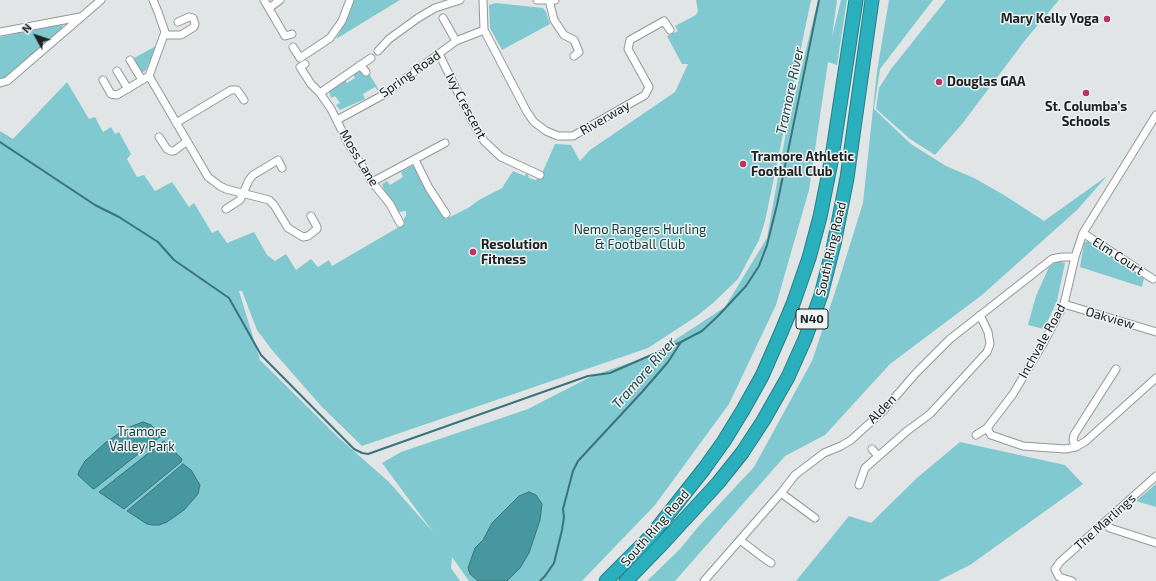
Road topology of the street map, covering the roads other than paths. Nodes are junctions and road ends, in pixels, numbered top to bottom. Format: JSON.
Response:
{"nodes":[{"id":1,"x":101,"y":0,"type":"edge"},
{"id":2,"x":264,"y":0,"type":"edge"},
{"id":3,"x":280,"y":0,"type":"edge"},
{"id":4,"x":350,"y":0,"type":"edge"},
{"id":5,"x":460,"y":0,"type":"edge"},
{"id":6,"x":483,"y":0,"type":"edge"},
{"id":7,"x":537,"y":0,"type":"edge"},
{"id":8,"x":551,"y":0,"type":"edge"},
{"id":9,"x":872,"y":0,"type":"edge"},
{"id":10,"x":153,"y":1,"type":"edge"},
{"id":11,"x":856,"y":1,"type":"edge"},
{"id":12,"x":269,"y":8,"type":"junction"},
{"id":13,"x":80,"y":17,"type":"junction"},
{"id":14,"x":443,"y":18,"type":"dead end"},
{"id":15,"x":178,"y":22,"type":"dead end"},
{"id":16,"x":484,"y":30,"type":"junction"},
{"id":17,"x":670,"y":30,"type":"dead end"},
{"id":18,"x":0,"y":32,"type":"edge"},
{"id":19,"x":292,"y":34,"type":"dead end"},
{"id":20,"x":164,"y":35,"type":"junction"},
{"id":21,"x":456,"y":41,"type":"junction"},
{"id":22,"x":293,"y":47,"type":"dead end"},
{"id":23,"x":378,"y":51,"type":"dead end"},
{"id":24,"x":439,"y":54,"type":"junction"},
{"id":25,"x":574,"y":56,"type":"dead end"},
{"id":26,"x":371,"y":58,"type":"dead end"},
{"id":27,"x":130,"y":60,"type":"dead end"},
{"id":28,"x":305,"y":64,"type":"dead end"},
{"id":29,"x":360,"y":65,"type":"junction"},
{"id":30,"x":117,"y":71,"type":"dead end"},
{"id":31,"x":366,"y":72,"type":"dead end"},
{"id":32,"x":149,"y":76,"type":"junction"},
{"id":33,"x":103,"y":80,"type":"dead end"},
{"id":34,"x":142,"y":80,"type":"junction"},
{"id":35,"x":0,"y":83,"type":"edge"},
{"id":36,"x":128,"y":89,"type":"junction"},
{"id":37,"x":320,"y":93,"type":"junction"},
{"id":38,"x":244,"y":100,"type":"dead end"},
{"id":39,"x":1156,"y":116,"type":"edge"},
{"id":40,"x":337,"y":120,"type":"junction"},
{"id":41,"x":176,"y":123,"type":"junction"},
{"id":42,"x":159,"y":137,"type":"dead end"},
{"id":43,"x":186,"y":142,"type":"junction"},
{"id":44,"x":445,"y":143,"type":"dead end"},
{"id":45,"x":415,"y":160,"type":"junction"},
{"id":46,"x":282,"y":168,"type":"dead end"},
{"id":47,"x":540,"y":175,"type":"dead end"},
{"id":48,"x":372,"y":182,"type":"junction"},
{"id":49,"x":244,"y":193,"type":"junction"},
{"id":50,"x":226,"y":209,"type":"dead end"},
{"id":51,"x":446,"y":214,"type":"dead end"},
{"id":52,"x":311,"y":216,"type":"dead end"},
{"id":53,"x":400,"y":223,"type":"dead end"},
{"id":54,"x":1082,"y":233,"type":"junction"},
{"id":55,"x":1075,"y":257,"type":"junction"},
{"id":56,"x":1153,"y":279,"type":"dead end"},
{"id":57,"x":1064,"y":304,"type":"junction"},
{"id":58,"x":980,"y":315,"type":"junction"},
{"id":59,"x":1156,"y":332,"type":"edge"},
{"id":60,"x":1116,"y":369,"type":"dead end"},
{"id":61,"x":1156,"y":378,"type":"edge"},
{"id":62,"x":987,"y":428,"type":"junction"},
{"id":63,"x":976,"y":435,"type":"dead end"},
{"id":64,"x":1076,"y":447,"type":"junction"},
{"id":65,"x":872,"y":449,"type":"dead end"},
{"id":66,"x":878,"y":456,"type":"junction"},
{"id":67,"x":1156,"y":476,"type":"edge"},
{"id":68,"x":859,"y":485,"type":"dead end"},
{"id":69,"x":781,"y":493,"type":"junction"},
{"id":70,"x":815,"y":518,"type":"dead end"},
{"id":71,"x":1104,"y":523,"type":"junction"},
{"id":72,"x":740,"y":540,"type":"junction"},
{"id":73,"x":1156,"y":543,"type":"edge"},
{"id":74,"x":771,"y":563,"type":"dead end"},
{"id":75,"x":606,"y":581,"type":"edge"},
{"id":76,"x":626,"y":581,"type":"edge"},
{"id":77,"x":704,"y":581,"type":"edge"},
{"id":78,"x":1072,"y":581,"type":"edge"}],
"edges":[{"from":1,"to":13,"type":"street"},
{"from":2,"to":12,"type":"street"},
{"from":3,"to":12,"type":"street"},
{"from":4,"to":22,"type":"street"},
{"from":5,"to":23,"type":"street"},
{"from":6,"to":16,"type":"street"},
{"from":7,"to":8,"type":"street"},
{"from":8,"to":25,"type":"street"},
{"from":9,"to":76,"type":"highway","name":"South Ring Road","number":"N40"},
{"from":10,"to":20,"type":"street"},
{"from":11,"to":75,"type":"highway","name":"South Ring Road","number":"N40"},
{"from":12,"to":19,"type":"street"},
{"from":13,"to":18,"type":"street"},
{"from":13,"to":35,"type":"street"},
{"from":14,"to":21,"type":"street"},
{"from":15,"to":20,"type":"street"},
{"from":16,"to":17,"type":"street","name":"Riverway"},
{"from":16,"to":21,"type":"street","name":"Spring Road"},
{"from":20,"to":32,"type":"street"},
{"from":21,"to":24,"type":"street","name":"Spring Road"},
{"from":24,"to":40,"type":"street","name":"Spring Road"},
{"from":24,"to":47,"type":"street","name":"Ivy Crescent"},
{"from":26,"to":29,"type":"street"},
{"from":27,"to":34,"type":"street"},
{"from":28,"to":37,"type":"street","name":"Moss Lane"},
{"from":29,"to":31,"type":"street"},
{"from":29,"to":37,"type":"street"},
{"from":30,"to":36,"type":"street"},
{"from":32,"to":34,"type":"street"},
{"from":32,"to":41,"type":"street"},
{"from":33,"to":36,"type":"street"},
{"from":34,"to":36,"type":"street"},
{"from":37,"to":40,"type":"street","name":"Moss Lane"},
{"from":38,"to":41,"type":"street"},
{"from":39,"to":54,"type":"street","name":"Inchvale Road"},
{"from":40,"to":48,"type":"street","name":"Moss Lane"},
{"from":41,"to":43,"type":"street"},
{"from":42,"to":43,"type":"street"},
{"from":43,"to":49,"type":"street"},
{"from":44,"to":45,"type":"street"},
{"from":45,"to":48,"type":"street"},
{"from":45,"to":51,"type":"street"},
{"from":46,"to":49,"type":"street"},
{"from":48,"to":53,"type":"street","name":"Moss Lane"},
{"from":49,"to":50,"type":"street"},
{"from":49,"to":52,"type":"street"},
{"from":54,"to":55,"type":"street","name":"Inchvale Road"},
{"from":54,"to":56,"type":"street","name":"Elm Court"},
{"from":55,"to":57,"type":"street","name":"Inchvale Road"},
{"from":55,"to":58,"type":"street","name":"Alden"},
{"from":57,"to":59,"type":"street","name":"Oakview"},
{"from":57,"to":62,"type":"street","name":"Inchvale Road"},
{"from":58,"to":66,"type":"street"},
{"from":58,"to":69,"type":"street","name":"Alden"},
{"from":60,"to":64,"type":"street"},
{"from":61,"to":64,"type":"street"},
{"from":62,"to":63,"type":"street"},
{"from":62,"to":64,"type":"street"},
{"from":65,"to":66,"type":"street"},
{"from":66,"to":68,"type":"street"},
{"from":67,"to":71,"type":"street","name":"The Marlings"},
{"from":69,"to":70,"type":"street"},
{"from":69,"to":72,"type":"street","name":"Alden"},
{"from":71,"to":73,"type":"street"},
{"from":71,"to":78,"type":"street","name":"The Marlings"},
{"from":72,"to":74,"type":"street"},
{"from":72,"to":77,"type":"street","name":"Alden"}]}
